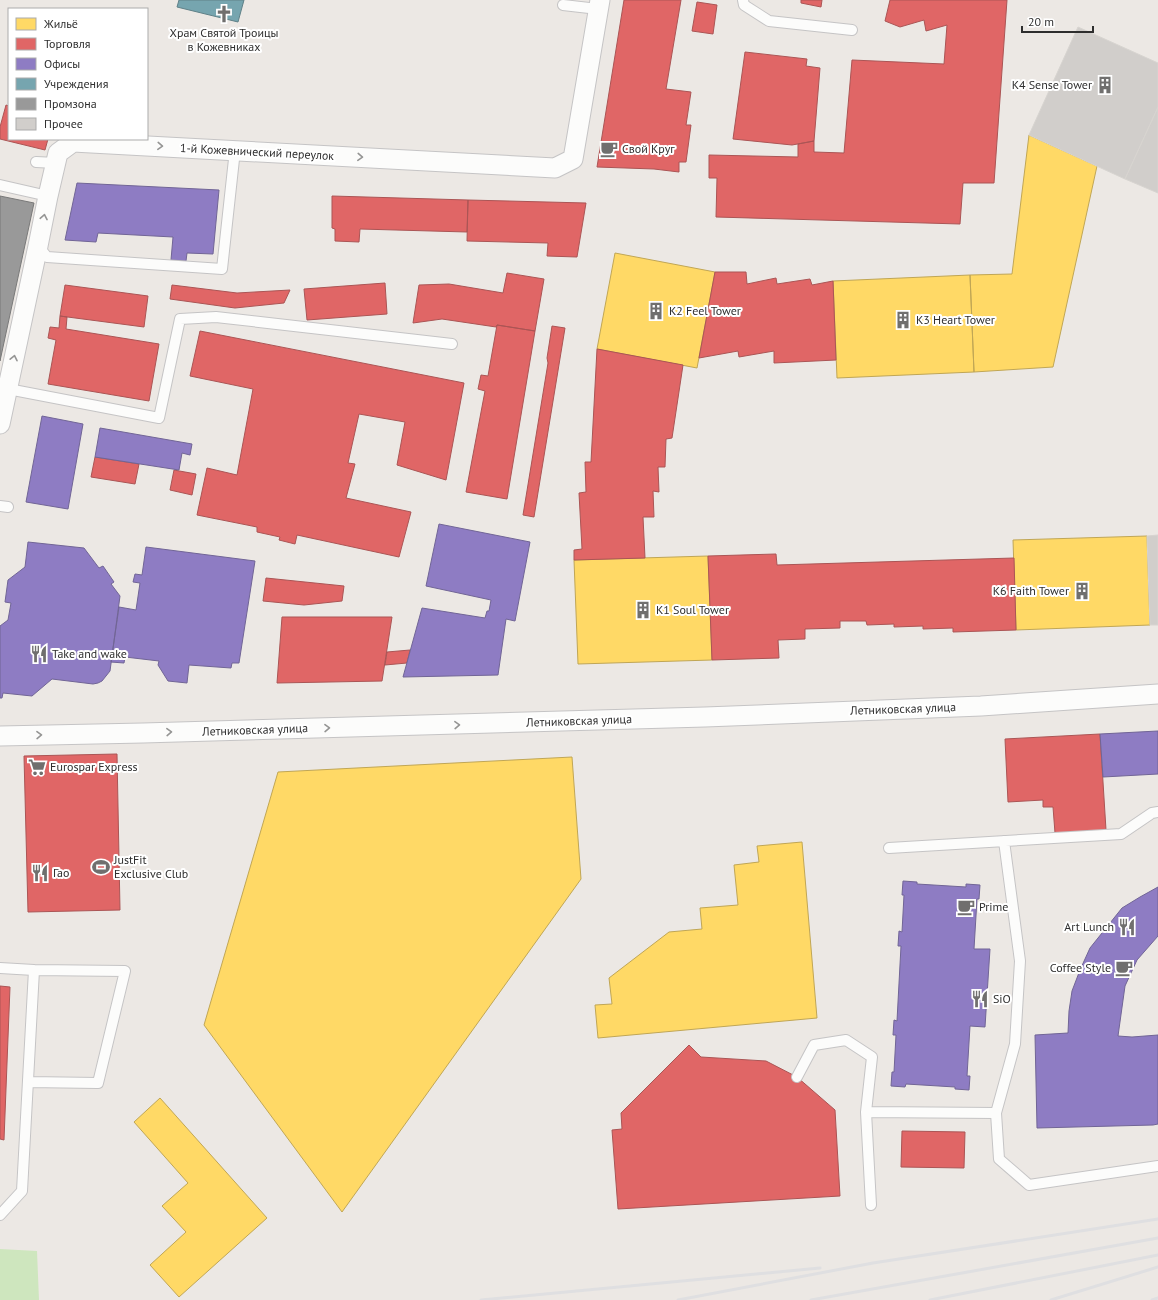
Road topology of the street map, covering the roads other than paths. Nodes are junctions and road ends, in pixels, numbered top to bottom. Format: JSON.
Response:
{"nodes":[{"id":1,"x":743,"y":0,"type":"edge"},
{"id":2,"x":563,"y":5,"type":"dead end"},
{"id":3,"x":599,"y":5,"type":"edge"},
{"id":4,"x":852,"y":30,"type":"dead end"},
{"id":5,"x":236,"y":150,"type":"junction"},
{"id":6,"x":36,"y":162,"type":"dead end"},
{"id":7,"x":56,"y":163,"type":"junction"},
{"id":8,"x":0,"y":185,"type":"edge"},
{"id":9,"x":48,"y":196,"type":"junction"},
{"id":10,"x":38,"y":246,"type":"junction"},
{"id":11,"x":452,"y":344,"type":"dead end"},
{"id":12,"x":8,"y":389,"type":"junction"},
{"id":13,"x":0,"y":424,"type":"edge"},
{"id":14,"x":1158,"y":694,"type":"edge"},
{"id":15,"x":0,"y":736,"type":"edge"},
{"id":16,"x":1158,"y":812,"type":"edge"},
{"id":17,"x":1004,"y":841,"type":"junction"},
{"id":18,"x":890,"y":848,"type":"dead end"},
{"id":19,"x":0,"y":968,"type":"edge"},
{"id":20,"x":34,"y":970,"type":"junction"},
{"id":21,"x":797,"y":1077,"type":"dead end"},
{"id":22,"x":28,"y":1082,"type":"junction"},
{"id":23,"x":866,"y":1112,"type":"junction"},
{"id":24,"x":996,"y":1113,"type":"junction"},
{"id":25,"x":1158,"y":1166,"type":"edge"},
{"id":26,"x":871,"y":1205,"type":"dead end"},
{"id":27,"x":0,"y":1215,"type":"edge"}],
"edges":[{"from":1,"to":4,"type":"lane"},
{"from":2,"to":3,"type":"lane"},
{"from":5,"to":3,"type":"street","name":"1-й Кожевнический переулок","one_way":true},
{"from":7,"to":5,"type":"street","name":"1-й Кожевнический переулок","one_way":true},
{"from":5,"to":10,"type":"lane"},
{"from":6,"to":7,"type":"lane"},
{"from":7,"to":9,"type":"street","name":"1-й Кожевнический переулок"},
{"from":8,"to":9,"type":"lane"},
{"from":10,"to":9,"type":"street","name":"1-й Кожевнический переулок","one_way":true},
{"from":12,"to":10,"type":"street","name":"1-й Кожевнический переулок","one_way":true},
{"from":11,"to":12,"type":"lane"},
{"from":12,"to":13,"type":"street","name":"1-й Кожевнический переулок"},
{"from":15,"to":14,"type":"street","name":"Летниковская улица","one_way":true},
{"from":16,"to":17,"type":"lane"},
{"from":17,"to":18,"type":"lane"},
{"from":17,"to":24,"type":"lane"},
{"from":19,"to":20,"type":"lane"},
{"from":20,"to":22,"type":"lane"},
{"from":20,"to":22,"type":"lane"},
{"from":21,"to":23,"type":"lane"},
{"from":22,"to":27,"type":"lane"},
{"from":23,"to":24,"type":"lane"},
{"from":23,"to":26,"type":"lane"},
{"from":24,"to":25,"type":"lane"}]}
